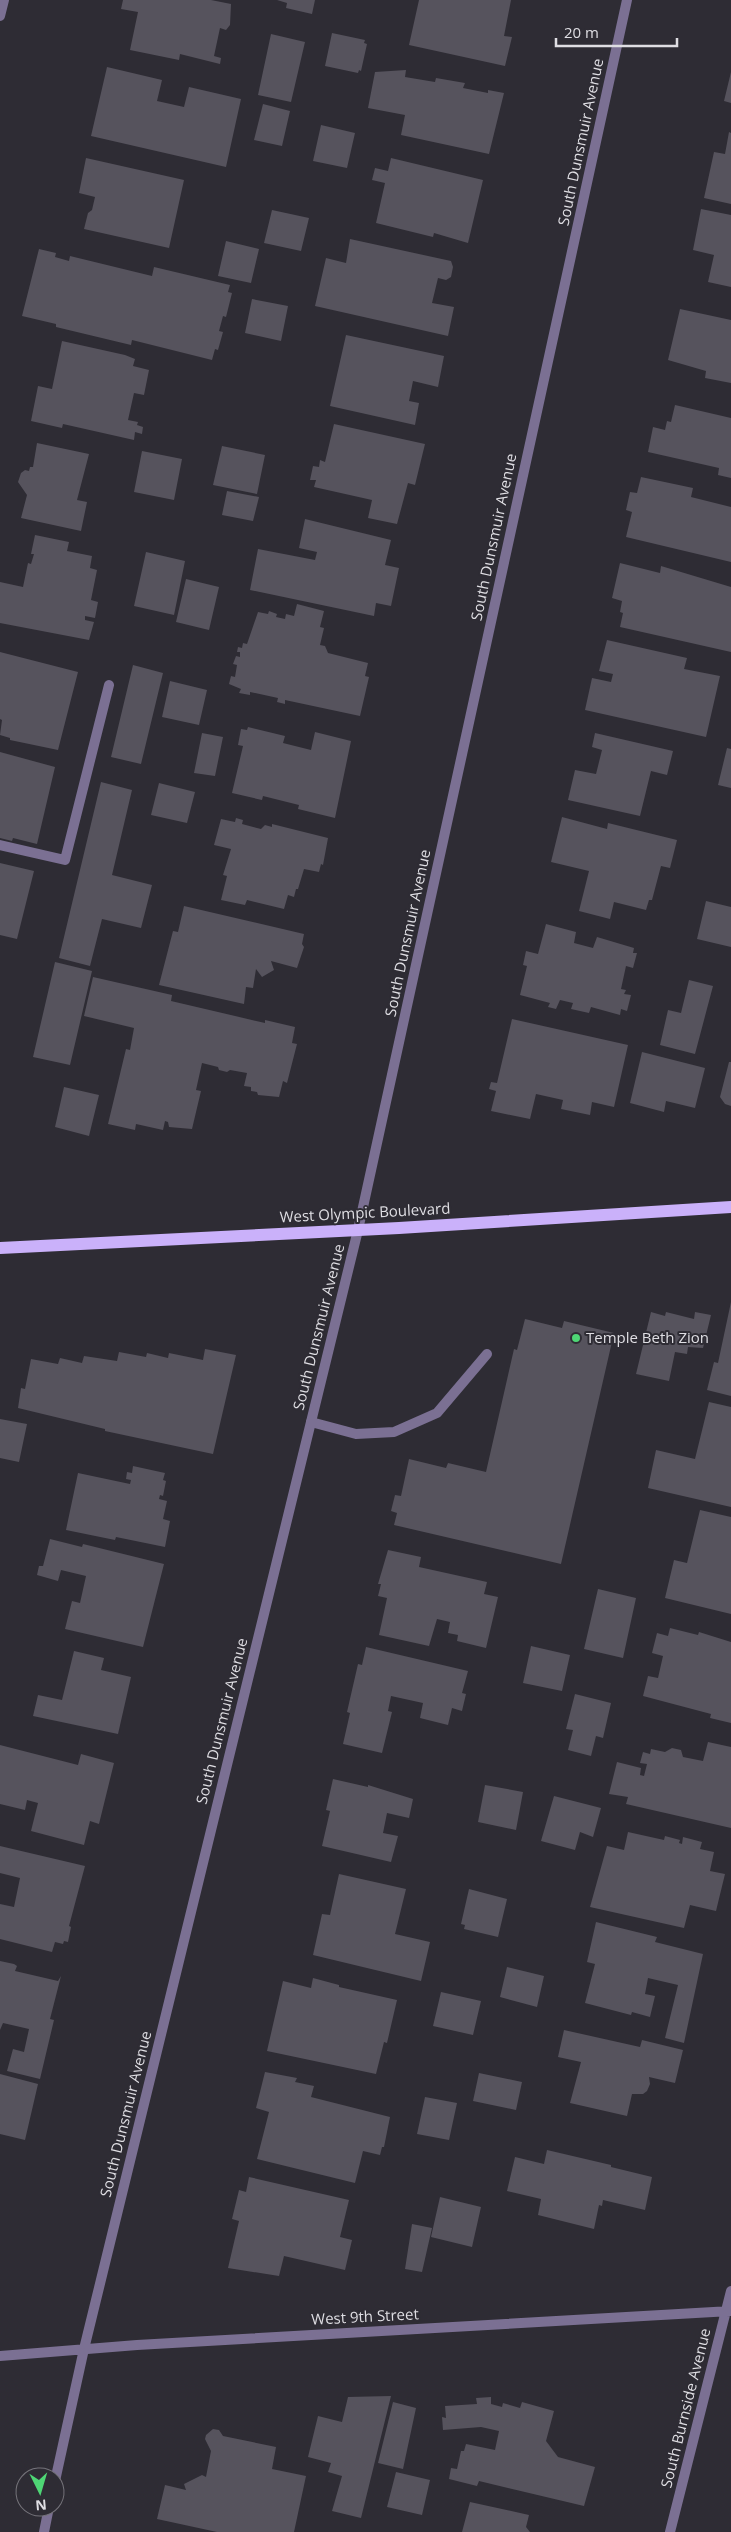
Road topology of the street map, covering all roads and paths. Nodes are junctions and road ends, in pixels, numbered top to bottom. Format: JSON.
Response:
{"nodes":[{"id":1,"x":4,"y":0,"type":"edge"},
{"id":2,"x":628,"y":0,"type":"edge"},
{"id":3,"x":0,"y":16,"type":"edge"},
{"id":4,"x":109,"y":685,"type":"dead end"},
{"id":5,"x":0,"y":845,"type":"edge"},
{"id":6,"x":731,"y":1207,"type":"edge"},
{"id":7,"x":358,"y":1230,"type":"junction"},
{"id":8,"x":0,"y":1248,"type":"edge"},
{"id":9,"x":487,"y":1354,"type":"dead end"},
{"id":10,"x":311,"y":1422,"type":"junction"},
{"id":11,"x":731,"y":2291,"type":"edge"},
{"id":12,"x":729,"y":2311,"type":"edge"},
{"id":13,"x":84,"y":2348,"type":"junction"},
{"id":14,"x":0,"y":2356,"type":"edge"},
{"id":15,"x":58,"y":2467,"type":"edge"},
{"id":16,"x":47,"y":2517,"type":"edge"},
{"id":17,"x":44,"y":2532,"type":"edge"},
{"id":18,"x":670,"y":2532,"type":"edge"}],
"edges":[{"from":1,"to":3,"type":"street"},
{"from":2,"to":7,"type":"street","name":"South Dunsmuir Avenue"},
{"from":4,"to":5,"type":"street"},
{"from":6,"to":7,"type":"main road","name":"West Olympic Boulevard"},
{"from":7,"to":8,"type":"main road","name":"West Olympic Boulevard"},
{"from":7,"to":10,"type":"street","name":"South Dunsmuir Avenue"},
{"from":9,"to":10,"type":"street"},
{"from":10,"to":13,"type":"street","name":"South Dunsmuir Avenue"},
{"from":11,"to":12,"type":"street","name":"South Burnside Avenue"},
{"from":12,"to":13,"type":"street","name":"West 9th Street"},
{"from":12,"to":18,"type":"street","name":"South Burnside Avenue"},
{"from":13,"to":14,"type":"street","name":"West 9th Street"},
{"from":13,"to":15,"type":"street","name":"South Dunsmuir Avenue"},
{"from":16,"to":17,"type":"street"}]}
